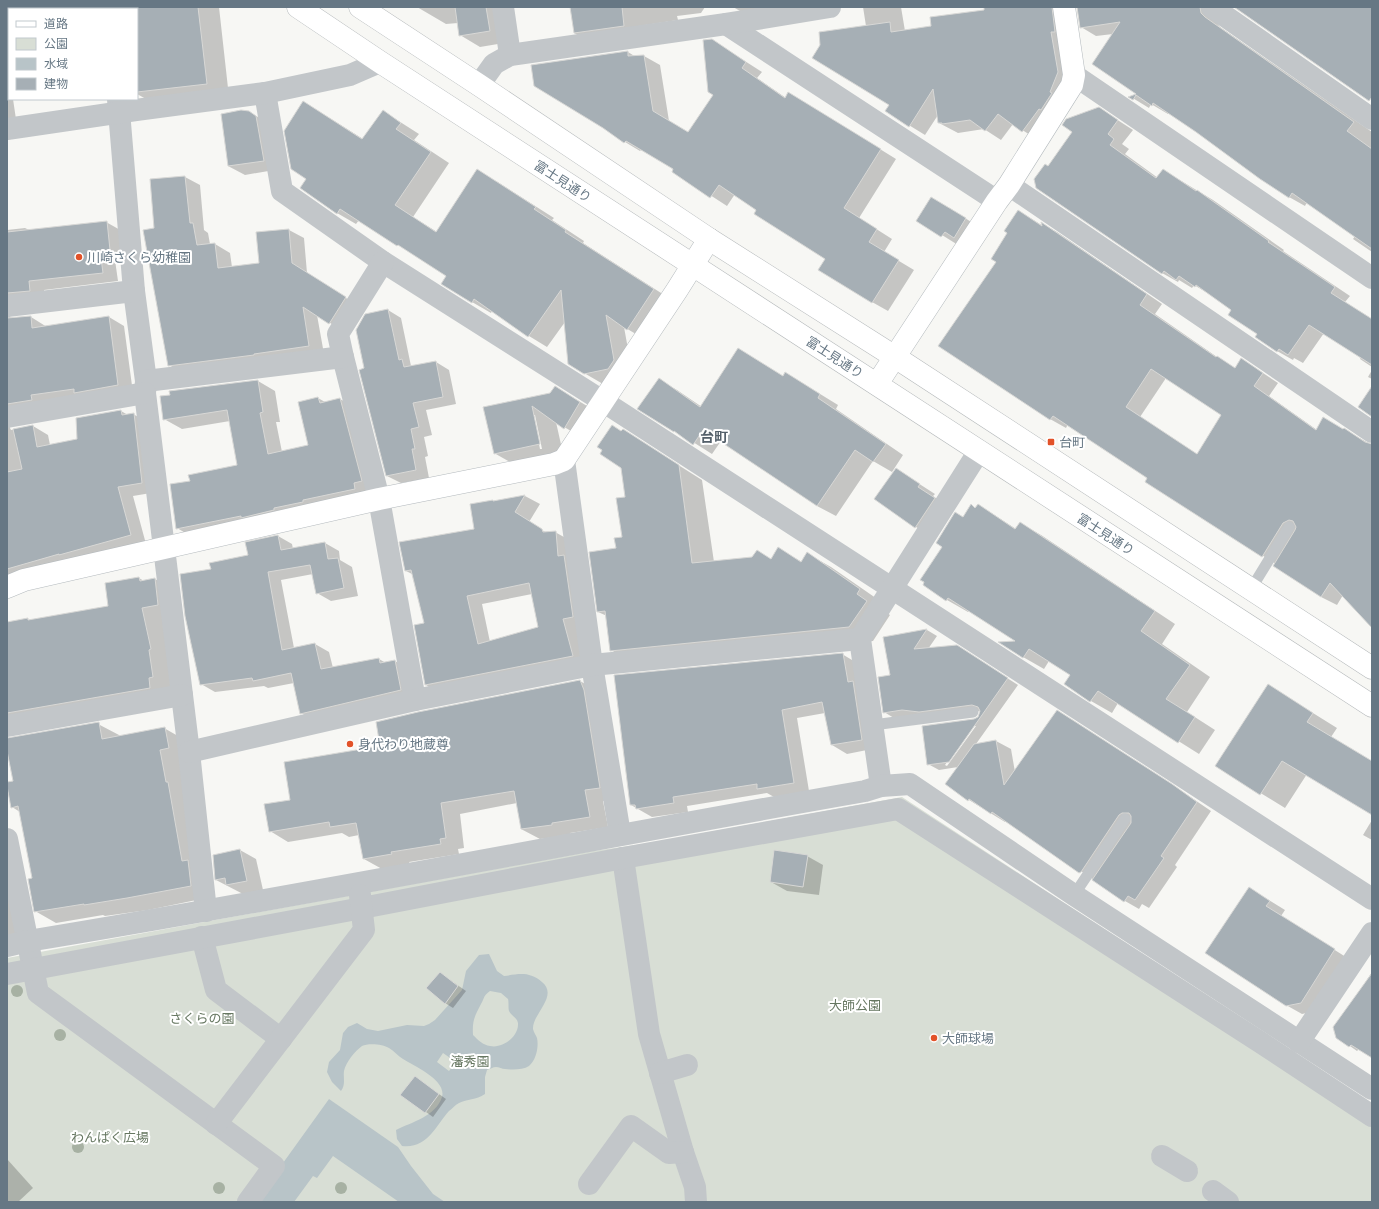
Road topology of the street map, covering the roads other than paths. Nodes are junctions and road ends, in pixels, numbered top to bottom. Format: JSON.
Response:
{"nodes":[{"id":1,"x":298,"y":7,"type":"edge"},
{"id":2,"x":360,"y":7,"type":"edge"},
{"id":3,"x":503,"y":7,"type":"edge"},
{"id":4,"x":830,"y":7,"type":"edge"},
{"id":5,"x":1064,"y":7,"type":"edge"},
{"id":6,"x":1212,"y":7,"type":"edge"},
{"id":7,"x":726,"y":24,"type":"junction"},
{"id":8,"x":510,"y":55,"type":"junction"},
{"id":9,"x":380,"y":62,"type":"junction"},
{"id":10,"x":1074,"y":75,"type":"junction"},
{"id":11,"x":479,"y":85,"type":"junction"},
{"id":12,"x":266,"y":93,"type":"junction"},
{"id":13,"x":119,"y":106,"type":"edge"},
{"id":14,"x":1372,"y":119,"type":"edge"},
{"id":15,"x":7,"y":130,"type":"edge"},
{"id":16,"x":1003,"y":193,"type":"junction"},
{"id":17,"x":709,"y":239,"type":"junction"},
{"id":18,"x":383,"y":262,"type":"junction"},
{"id":19,"x":693,"y":265,"type":"junction"},
{"id":20,"x":1372,"y":278,"type":"edge"},
{"id":21,"x":134,"y":291,"type":"junction"},
{"id":22,"x":7,"y":306,"type":"edge"},
{"id":23,"x":343,"y":357,"type":"junction"},
{"id":24,"x":895,"y":357,"type":"junction"},
{"id":25,"x":877,"y":384,"type":"junction"},
{"id":26,"x":145,"y":386,"type":"junction"},
{"id":27,"x":604,"y":402,"type":"junction"},
{"id":28,"x":7,"y":417,"type":"edge"},
{"id":29,"x":1372,"y":432,"type":"edge"},
{"id":30,"x":979,"y":451,"type":"junction"},
{"id":31,"x":564,"y":460,"type":"junction"},
{"id":32,"x":379,"y":499,"type":"junction"},
{"id":33,"x":1288,"y":527,"type":"dead end"},
{"id":34,"x":164,"y":548,"type":"junction"},
{"id":35,"x":7,"y":587,"type":"edge"},
{"id":36,"x":892,"y":589,"type":"junction"},
{"id":37,"x":1251,"y":589,"type":"junction"},
{"id":38,"x":860,"y":639,"type":"junction"},
{"id":39,"x":592,"y":665,"type":"junction"},
{"id":40,"x":1372,"y":668,"type":"edge"},
{"id":41,"x":182,"y":695,"type":"junction"},
{"id":42,"x":415,"y":700,"type":"junction"},
{"id":43,"x":1372,"y":706,"type":"edge"},
{"id":44,"x":973,"y":712,"type":"dead end"},
{"id":45,"x":873,"y":725,"type":"junction"},
{"id":46,"x":7,"y":726,"type":"edge"},
{"id":47,"x":189,"y":752,"type":"junction"},
{"id":48,"x":881,"y":786,"type":"junction"},
{"id":49,"x":1125,"y":819,"type":"dead end"},
{"id":50,"x":620,"y":834,"type":"junction"},
{"id":51,"x":7,"y":839,"type":"edge"},
{"id":52,"x":623,"y":858,"type":"junction"},
{"id":53,"x":359,"y":883,"type":"junction"},
{"id":54,"x":1074,"y":896,"type":"junction"},
{"id":55,"x":1372,"y":899,"type":"edge"},
{"id":56,"x":362,"y":908,"type":"junction"},
{"id":57,"x":206,"y":911,"type":"junction"},
{"id":58,"x":1372,"y":933,"type":"edge"},
{"id":59,"x":202,"y":937,"type":"junction"},
{"id":60,"x":28,"y":940,"type":"junction"},
{"id":61,"x":7,"y":946,"type":"edge"},
{"id":62,"x":34,"y":968,"type":"junction"},
{"id":63,"x":7,"y":974,"type":"edge"},
{"id":64,"x":281,"y":1039,"type":"junction"},
{"id":65,"x":1300,"y":1042,"type":"junction"},
{"id":66,"x":687,"y":1065,"type":"dead end"},
{"id":67,"x":660,"y":1073,"type":"junction"},
{"id":68,"x":1372,"y":1089,"type":"edge"},
{"id":69,"x":1372,"y":1116,"type":"edge"},
{"id":70,"x":216,"y":1124,"type":"junction"},
{"id":71,"x":683,"y":1152,"type":"junction"},
{"id":72,"x":1162,"y":1156,"type":"dead end"},
{"id":73,"x":1187,"y":1171,"type":"dead end"},
{"id":74,"x":589,"y":1184,"type":"dead end"},
{"id":75,"x":248,"y":1202,"type":"edge"},
{"id":76,"x":696,"y":1202,"type":"edge"}],
"edges":[{"from":1,"to":9,"type":"main road","name":"富士見通り"},
{"from":2,"to":11,"type":"main road"},
{"from":3,"to":8,"type":"street"},
{"from":4,"to":7,"type":"street"},
{"from":5,"to":10,"type":"main road"},
{"from":6,"to":14,"type":"street"},
{"from":7,"to":8,"type":"street"},
{"from":7,"to":16,"type":"street"},
{"from":8,"to":11,"type":"street"},
{"from":9,"to":12,"type":"street"},
{"from":9,"to":19,"type":"main road","name":"富士見通り"},
{"from":10,"to":16,"type":"main road"},
{"from":10,"to":20,"type":"street"},
{"from":11,"to":17,"type":"main road"},
{"from":12,"to":13,"type":"street"},
{"from":12,"to":18,"type":"street"},
{"from":13,"to":15,"type":"street"},
{"from":13,"to":21,"type":"street"},
{"from":16,"to":24,"type":"main road"},
{"from":16,"to":29,"type":"street"},
{"from":17,"to":19,"type":"main road"},
{"from":17,"to":24,"type":"main road"},
{"from":18,"to":23,"type":"street"},
{"from":18,"to":27,"type":"street"},
{"from":19,"to":25,"type":"main road","name":"富士見通り"},
{"from":19,"to":27,"type":"main road"},
{"from":21,"to":22,"type":"street"},
{"from":21,"to":26,"type":"street"},
{"from":23,"to":26,"type":"street"},
{"from":23,"to":32,"type":"street"},
{"from":24,"to":25,"type":"main road"},
{"from":24,"to":37,"type":"main road"},
{"from":25,"to":30,"type":"main road","name":"富士見通り"},
{"from":26,"to":28,"type":"street"},
{"from":26,"to":34,"type":"street"},
{"from":27,"to":31,"type":"main road"},
{"from":27,"to":36,"type":"street"},
{"from":30,"to":36,"type":"street"},
{"from":30,"to":43,"type":"main road","name":"富士見通り"},
{"from":31,"to":32,"type":"main road"},
{"from":31,"to":39,"type":"street"},
{"from":32,"to":34,"type":"main road"},
{"from":32,"to":42,"type":"street"},
{"from":33,"to":37,"type":"lane"},
{"from":34,"to":35,"type":"main road"},
{"from":34,"to":41,"type":"street"},
{"from":36,"to":38,"type":"street"},
{"from":36,"to":55,"type":"street"},
{"from":37,"to":40,"type":"main road"},
{"from":38,"to":39,"type":"street"},
{"from":38,"to":45,"type":"street"},
{"from":39,"to":42,"type":"street"},
{"from":39,"to":50,"type":"street"},
{"from":41,"to":46,"type":"street"},
{"from":41,"to":47,"type":"street"},
{"from":42,"to":47,"type":"street"},
{"from":44,"to":45,"type":"lane"},
{"from":45,"to":48,"type":"street"},
{"from":47,"to":57,"type":"street"},
{"from":48,"to":50,"type":"street"},
{"from":48,"to":54,"type":"street"},
{"from":49,"to":54,"type":"lane"},
{"from":50,"to":53,"type":"street"},
{"from":51,"to":60,"type":"street"},
{"from":52,"to":56,"type":"street"},
{"from":52,"to":67,"type":"street"},
{"from":52,"to":69,"type":"street"},
{"from":53,"to":56,"type":"street"},
{"from":53,"to":57,"type":"street"},
{"from":54,"to":65,"type":"street"},
{"from":56,"to":59,"type":"street"},
{"from":56,"to":64,"type":"street"},
{"from":57,"to":60,"type":"street"},
{"from":58,"to":65,"type":"street"},
{"from":59,"to":62,"type":"street"},
{"from":59,"to":64,"type":"street"},
{"from":60,"to":61,"type":"street"},
{"from":60,"to":62,"type":"street"},
{"from":62,"to":63,"type":"street"},
{"from":62,"to":70,"type":"street"},
{"from":64,"to":70,"type":"street"},
{"from":65,"to":68,"type":"street"},
{"from":66,"to":67,"type":"street"},
{"from":67,"to":71,"type":"street"},
{"from":70,"to":75,"type":"street"},
{"from":71,"to":74,"type":"street"},
{"from":71,"to":76,"type":"street"},
{"from":72,"to":73,"type":"street"}]}
